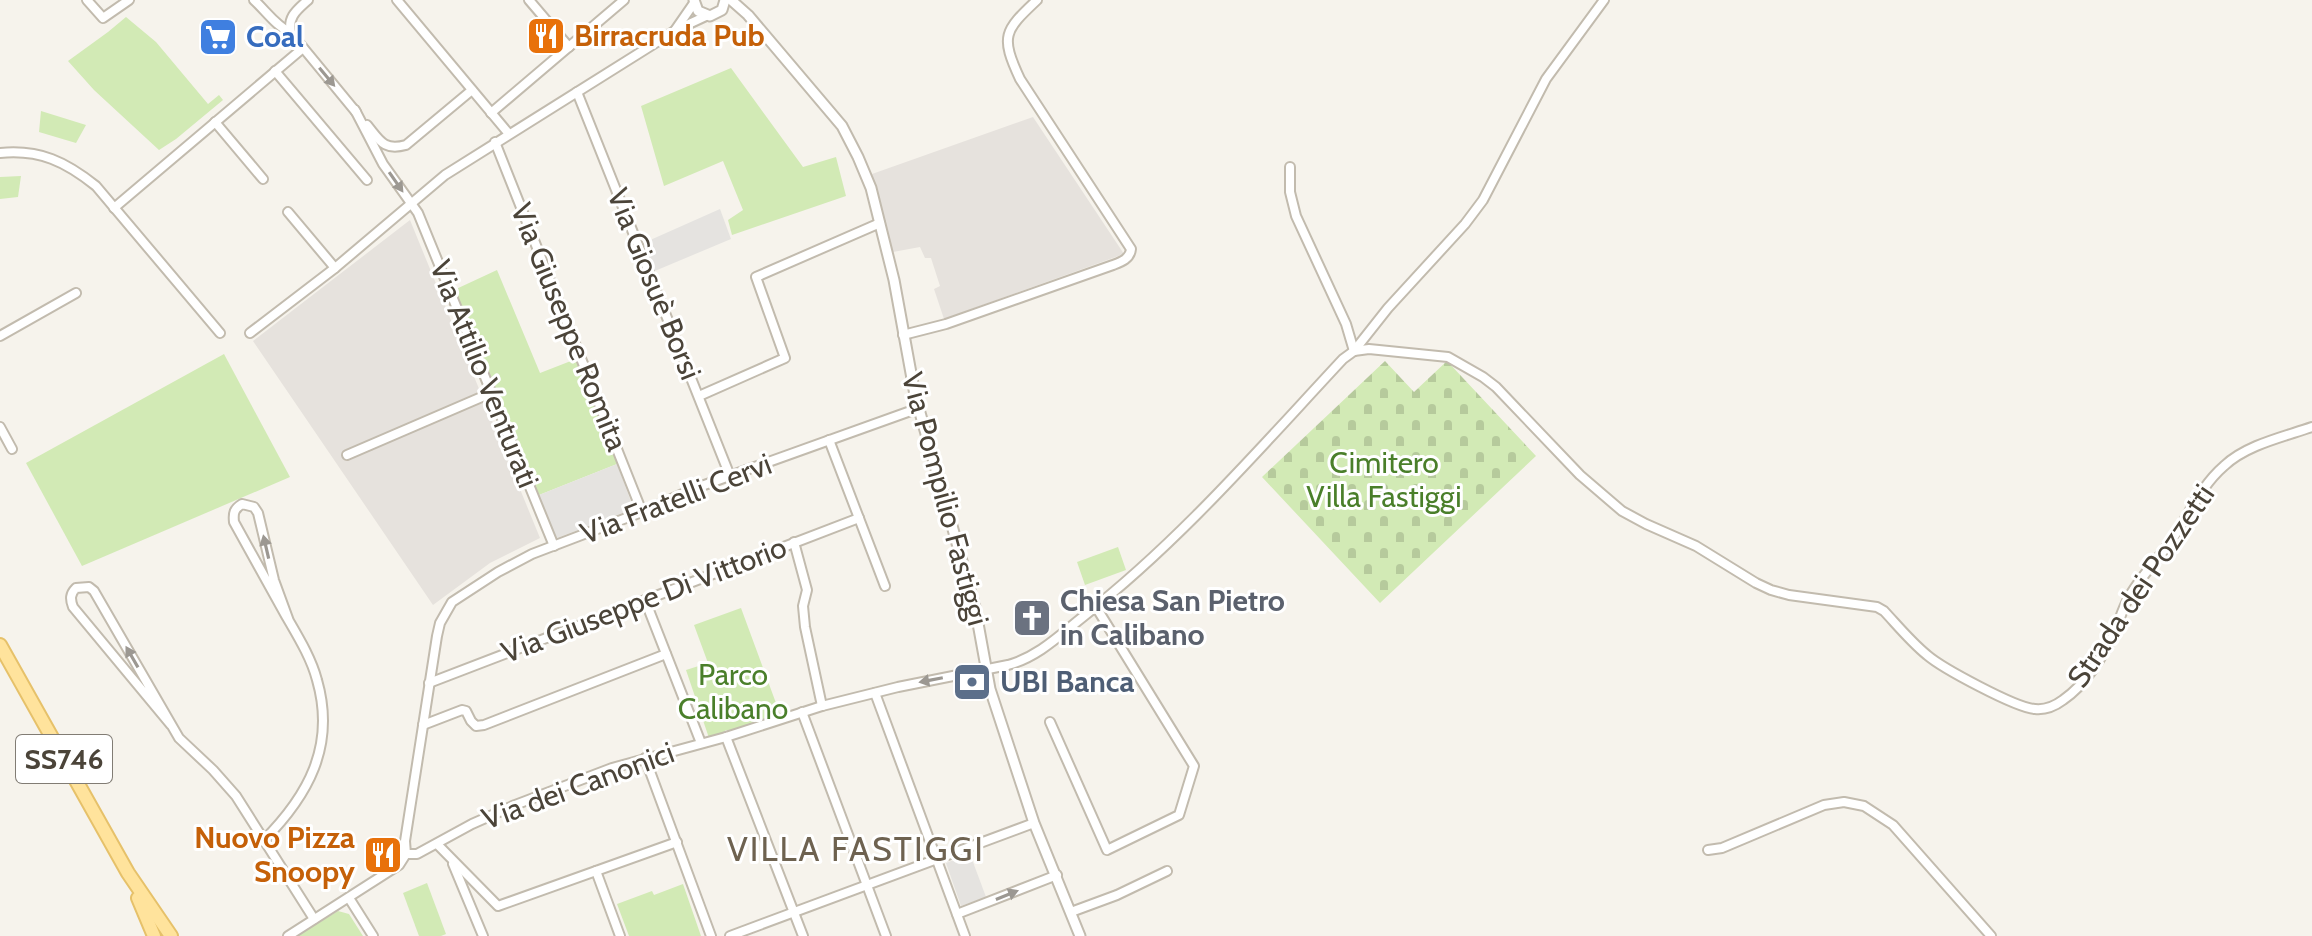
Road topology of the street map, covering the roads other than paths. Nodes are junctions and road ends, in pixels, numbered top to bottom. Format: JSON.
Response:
{"nodes":[{"id":1,"x":87,"y":0,"type":"edge"},
{"id":2,"x":129,"y":0,"type":"edge"},
{"id":3,"x":254,"y":0,"type":"edge"},
{"id":4,"x":308,"y":0,"type":"edge"},
{"id":5,"x":397,"y":0,"type":"edge"},
{"id":6,"x":529,"y":0,"type":"edge"},
{"id":7,"x":624,"y":0,"type":"edge"},
{"id":8,"x":728,"y":0,"type":"edge"},
{"id":9,"x":1037,"y":0,"type":"edge"},
{"id":10,"x":1604,"y":0,"type":"edge"},
{"id":11,"x":694,"y":2,"type":"edge"},
{"id":12,"x":718,"y":13,"type":"junction"},
{"id":13,"x":748,"y":15,"type":"junction"},
{"id":14,"x":706,"y":16,"type":"junction"},
{"id":15,"x":676,"y":30,"type":"junction"},
{"id":16,"x":291,"y":33,"type":"junction"},
{"id":17,"x":569,"y":47,"type":"junction"},
{"id":18,"x":303,"y":48,"type":"junction"},
{"id":19,"x":275,"y":71,"type":"junction"},
{"id":20,"x":472,"y":90,"type":"junction"},
{"id":21,"x":577,"y":92,"type":"junction"},
{"id":22,"x":355,"y":110,"type":"junction"},
{"id":23,"x":491,"y":113,"type":"junction"},
{"id":24,"x":215,"y":122,"type":"junction"},
{"id":25,"x":509,"y":134,"type":"junction"},
{"id":26,"x":495,"y":142,"type":"junction"},
{"id":27,"x":0,"y":153,"type":"edge"},
{"id":28,"x":1290,"y":167,"type":"dead end"},
{"id":29,"x":263,"y":179,"type":"dead end"},
{"id":30,"x":367,"y":180,"type":"dead end"},
{"id":31,"x":411,"y":203,"type":"junction"},
{"id":32,"x":114,"y":208,"type":"junction"},
{"id":33,"x":288,"y":212,"type":"dead end"},
{"id":34,"x":880,"y":223,"type":"junction"},
{"id":35,"x":335,"y":268,"type":"junction"},
{"id":36,"x":76,"y":293,"type":"dead end"},
{"id":37,"x":220,"y":333,"type":"dead end"},
{"id":38,"x":250,"y":333,"type":"dead end"},
{"id":39,"x":903,"y":335,"type":"junction"},
{"id":40,"x":0,"y":336,"type":"edge"},
{"id":41,"x":1354,"y":351,"type":"junction"},
{"id":42,"x":491,"y":393,"type":"junction"},
{"id":43,"x":699,"y":396,"type":"junction"},
{"id":44,"x":919,"y":408,"type":"junction"},
{"id":45,"x":0,"y":427,"type":"edge"},
{"id":46,"x":2312,"y":427,"type":"edge"},
{"id":47,"x":829,"y":440,"type":"junction"},
{"id":48,"x":12,"y":449,"type":"dead end"},
{"id":49,"x":347,"y":455,"type":"dead end"},
{"id":50,"x":730,"y":476,"type":"junction"},
{"id":51,"x":642,"y":512,"type":"junction"},
{"id":52,"x":859,"y":518,"type":"junction"},
{"id":53,"x":794,"y":542,"type":"junction"},
{"id":54,"x":554,"y":546,"type":"junction"},
{"id":55,"x":885,"y":586,"type":"dead end"},
{"id":56,"x":645,"y":600,"type":"junction"},
{"id":57,"x":1096,"y":607,"type":"junction"},
{"id":58,"x":289,"y":621,"type":"junction"},
{"id":59,"x":0,"y":645,"type":"edge"},
{"id":60,"x":666,"y":654,"type":"junction"},
{"id":61,"x":987,"y":668,"type":"junction"},
{"id":62,"x":429,"y":683,"type":"junction"},
{"id":63,"x":875,"y":693,"type":"junction"},
{"id":64,"x":822,"y":706,"type":"junction"},
{"id":65,"x":802,"y":712,"type":"junction"},
{"id":66,"x":1050,"y":722,"type":"dead end"},
{"id":67,"x":171,"y":725,"type":"junction"},
{"id":68,"x":423,"y":725,"type":"junction"},
{"id":69,"x":726,"y":737,"type":"junction"},
{"id":70,"x":701,"y":743,"type":"junction"},
{"id":71,"x":645,"y":758,"type":"junction"},
{"id":72,"x":1034,"y":823,"type":"junction"},
{"id":73,"x":263,"y":841,"type":"junction"},
{"id":74,"x":677,"y":842,"type":"junction"},
{"id":75,"x":437,"y":844,"type":"junction"},
{"id":76,"x":1708,"y":850,"type":"dead end"},
{"id":77,"x":406,"y":854,"type":"junction"},
{"id":78,"x":451,"y":859,"type":"junction"},
{"id":79,"x":937,"y":860,"type":"junction"},
{"id":80,"x":596,"y":871,"type":"junction"},
{"id":81,"x":1167,"y":871,"type":"dead end"},
{"id":82,"x":128,"y":873,"type":"junction"},
{"id":83,"x":1057,"y":875,"type":"junction"},
{"id":84,"x":867,"y":885,"type":"junction"},
{"id":85,"x":349,"y":898,"type":"junction"},
{"id":86,"x":795,"y":912,"type":"junction"},
{"id":87,"x":1071,"y":912,"type":"junction"},
{"id":88,"x":957,"y":914,"type":"junction"},
{"id":89,"x":314,"y":919,"type":"junction"},
{"id":90,"x":154,"y":936,"type":"edge"},
{"id":91,"x":171,"y":936,"type":"edge"},
{"id":92,"x":288,"y":936,"type":"edge"},
{"id":93,"x":373,"y":936,"type":"edge"},
{"id":94,"x":483,"y":936,"type":"edge"},
{"id":95,"x":620,"y":936,"type":"edge"},
{"id":96,"x":711,"y":936,"type":"edge"},
{"id":97,"x":730,"y":936,"type":"edge"},
{"id":98,"x":803,"y":936,"type":"edge"},
{"id":99,"x":886,"y":936,"type":"edge"},
{"id":100,"x":965,"y":936,"type":"edge"},
{"id":101,"x":1080,"y":936,"type":"edge"},
{"id":102,"x":1991,"y":936,"type":"edge"}],
"edges":[{"from":1,"to":2,"type":"street"},
{"from":3,"to":16,"type":"street"},
{"from":4,"to":16,"type":"street"},
{"from":5,"to":20,"type":"street"},
{"from":6,"to":17,"type":"street"},
{"from":7,"to":17,"type":"street"},
{"from":8,"to":12,"type":"street"},
{"from":8,"to":13,"type":"street","name":"Via Pompilio Fastiggi"},
{"from":9,"to":39,"type":"street","name":"Via Pompilio Fastiggi"},
{"from":10,"to":41,"type":"street","name":"Via dei Canonici"},
{"from":11,"to":14,"type":"street"},
{"from":11,"to":15,"type":"street"},
{"from":12,"to":13,"type":"street"},
{"from":12,"to":14,"type":"street"},
{"from":13,"to":34,"type":"street","name":"Via Pompilio Fastiggi"},
{"from":14,"to":15,"type":"street"},
{"from":15,"to":21,"type":"street"},
{"from":16,"to":18,"type":"street"},
{"from":17,"to":23,"type":"street"},
{"from":18,"to":19,"type":"street"},
{"from":18,"to":22,"type":"street","one_way":true},
{"from":19,"to":24,"type":"street"},
{"from":19,"to":30,"type":"street"},
{"from":20,"to":22,"type":"street"},
{"from":20,"to":23,"type":"street"},
{"from":21,"to":25,"type":"street"},
{"from":21,"to":43,"type":"street","name":"Via Giosuè Borsi"},
{"from":22,"to":31,"type":"street","name":"Via Attilio Venturati","one_way":true},
{"from":23,"to":25,"type":"street"},
{"from":24,"to":29,"type":"street"},
{"from":24,"to":32,"type":"street"},
{"from":25,"to":26,"type":"street"},
{"from":26,"to":31,"type":"street"},
{"from":26,"to":51,"type":"street","name":"Via Giuseppe Romita"},
{"from":27,"to":32,"type":"street"},
{"from":28,"to":41,"type":"street"},
{"from":31,"to":35,"type":"street"},
{"from":31,"to":42,"type":"street","name":"Via Attilio Venturati"},
{"from":32,"to":37,"type":"street"},
{"from":33,"to":35,"type":"street"},
{"from":34,"to":39,"type":"street","name":"Via Pompilio Fastiggi"},
{"from":34,"to":43,"type":"street"},
{"from":35,"to":38,"type":"street"},
{"from":36,"to":40,"type":"street"},
{"from":39,"to":44,"type":"street","name":"Via Pompilio Fastiggi"},
{"from":41,"to":46,"type":"street","name":"Strada dei Pozzetti"},
{"from":41,"to":57,"type":"street","name":"Via dei Canonici"},
{"from":42,"to":49,"type":"street"},
{"from":42,"to":54,"type":"street","name":"Via Attilio Venturati"},
{"from":43,"to":50,"type":"street","name":"Via Giosuè Borsi"},
{"from":44,"to":47,"type":"street","name":"Via Fratelli Cervi"},
{"from":44,"to":61,"type":"street","name":"Via Pompilio Fastiggi"},
{"from":45,"to":48,"type":"street"},
{"from":47,"to":50,"type":"street","name":"Via Fratelli Cervi"},
{"from":47,"to":52,"type":"street"},
{"from":50,"to":51,"type":"street","name":"Via Fratelli Cervi"},
{"from":51,"to":54,"type":"street","name":"Via Fratelli Cervi"},
{"from":52,"to":53,"type":"street","name":"Via Giuseppe Di Vittorio"},
{"from":52,"to":55,"type":"street"},
{"from":53,"to":56,"type":"street","name":"Via Giuseppe Di Vittorio"},
{"from":53,"to":64,"type":"street"},
{"from":54,"to":62,"type":"street","name":"Via Fratelli Cervi"},
{"from":56,"to":60,"type":"street"},
{"from":56,"to":62,"type":"street","name":"Via Giuseppe Di Vittorio"},
{"from":57,"to":61,"type":"street","name":"Via dei Canonici"},
{"from":57,"to":66,"type":"street"},
{"from":58,"to":58,"type":"street","one_way":true},
{"from":58,"to":73,"type":"street"},
{"from":59,"to":82,"type":"main road","number":"SS746"},
{"from":60,"to":68,"type":"street"},
{"from":60,"to":70,"type":"street"},
{"from":61,"to":63,"type":"street","name":"Via dei Canonici","one_way":true},
{"from":61,"to":72,"type":"street","name":"Via Pompilio Fastiggi"},
{"from":62,"to":68,"type":"street"},
{"from":63,"to":64,"type":"street","name":"Via dei Canonici"},
{"from":63,"to":79,"type":"street"},
{"from":64,"to":65,"type":"street","name":"Via dei Canonici"},
{"from":65,"to":69,"type":"street","name":"Via dei Canonici"},
{"from":65,"to":84,"type":"street"},
{"from":67,"to":67,"type":"street","one_way":true},
{"from":67,"to":73,"type":"street"},
{"from":68,"to":77,"type":"street"},
{"from":69,"to":70,"type":"street","name":"Via dei Canonici"},
{"from":69,"to":86,"type":"street"},
{"from":70,"to":71,"type":"street","name":"Via dei Canonici"},
{"from":71,"to":74,"type":"street"},
{"from":71,"to":75,"type":"street","name":"Via dei Canonici"},
{"from":72,"to":79,"type":"street"},
{"from":72,"to":83,"type":"street","name":"Via Pompilio Fastiggi"},
{"from":73,"to":89,"type":"street"},
{"from":74,"to":80,"type":"street"},
{"from":74,"to":96,"type":"street"},
{"from":75,"to":77,"type":"street","name":"Via dei Canonici"},
{"from":75,"to":78,"type":"street"},
{"from":76,"to":102,"type":"street"},
{"from":77,"to":85,"type":"street","name":"Via dei Canonici"},
{"from":78,"to":80,"type":"street"},
{"from":78,"to":94,"type":"street"},
{"from":79,"to":84,"type":"street"},
{"from":79,"to":88,"type":"street"},
{"from":80,"to":95,"type":"street"},
{"from":81,"to":87,"type":"street"},
{"from":82,"to":90,"type":"main road","number":"SS746"},
{"from":82,"to":91,"type":"main road","number":"SS746"},
{"from":83,"to":87,"type":"street","name":"Via Pompilio Fastiggi"},
{"from":88,"to":83,"type":"street","one_way":true},
{"from":84,"to":86,"type":"street"},
{"from":84,"to":99,"type":"street"},
{"from":85,"to":89,"type":"street","name":"Via dei Canonici"},
{"from":85,"to":93,"type":"street"},
{"from":86,"to":97,"type":"street"},
{"from":86,"to":98,"type":"street"},
{"from":87,"to":101,"type":"street","name":"Via Pompilio Fastiggi"},
{"from":88,"to":100,"type":"street"},
{"from":89,"to":92,"type":"street","name":"Via dei Canonici"}]}
